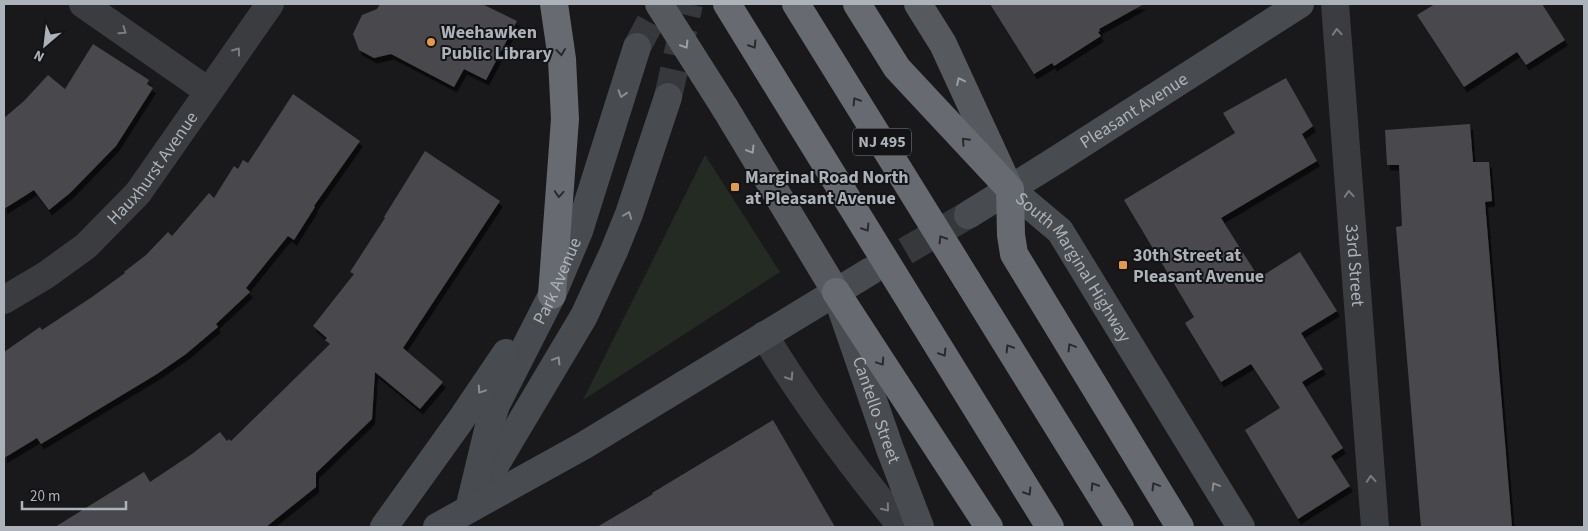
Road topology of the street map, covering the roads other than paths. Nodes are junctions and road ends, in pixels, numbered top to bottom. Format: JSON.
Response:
{"nodes":[{"id":1,"x":83,"y":4,"type":"edge"},
{"id":2,"x":270,"y":4,"type":"edge"},
{"id":3,"x":554,"y":4,"type":"edge"},
{"id":4,"x":659,"y":4,"type":"edge"},
{"id":5,"x":727,"y":4,"type":"edge"},
{"id":6,"x":796,"y":4,"type":"edge"},
{"id":7,"x":857,"y":4,"type":"edge"},
{"id":8,"x":918,"y":4,"type":"edge"},
{"id":9,"x":1300,"y":4,"type":"edge"},
{"id":10,"x":1335,"y":4,"type":"edge"},
{"id":11,"x":636,"y":47,"type":"tunnel mouth"},
{"id":12,"x":208,"y":91,"type":"junction"},
{"id":13,"x":668,"y":97,"type":"tunnel mouth"},
{"id":14,"x":1010,"y":189,"type":"junction"},
{"id":15,"x":968,"y":215,"type":"tunnel mouth"},
{"id":16,"x":869,"y":272,"type":"tunnel mouth"},
{"id":17,"x":836,"y":292,"type":"junction"},
{"id":18,"x":552,"y":295,"type":"junction"},
{"id":19,"x":4,"y":300,"type":"edge"},
{"id":20,"x":764,"y":335,"type":"junction"},
{"id":21,"x":469,"y":509,"type":"junction"},
{"id":22,"x":384,"y":527,"type":"edge"},
{"id":23,"x":437,"y":527,"type":"edge"},
{"id":24,"x":902,"y":527,"type":"edge"},
{"id":25,"x":920,"y":527,"type":"edge"},
{"id":26,"x":989,"y":527,"type":"edge"},
{"id":27,"x":1050,"y":527,"type":"edge"},
{"id":28,"x":1120,"y":527,"type":"edge"},
{"id":29,"x":1180,"y":527,"type":"edge"},
{"id":30,"x":1241,"y":527,"type":"edge"},
{"id":31,"x":1375,"y":527,"type":"edge"}],
"edges":[{"from":1,"to":12,"type":"street","one_way":true},
{"from":12,"to":2,"type":"street","name":"Hauxhurst Avenue","one_way":true},
{"from":3,"to":18,"type":"highway","one_way":true},
{"from":4,"to":17,"type":"main road","one_way":true,"bridge":true},
{"from":5,"to":27,"type":"highway","one_way":true,"bridge":true},
{"from":28,"to":6,"type":"highway","number":"NJ 495","one_way":true,"bridge":true},
{"from":14,"to":7,"type":"highway","one_way":true},
{"from":14,"to":8,"type":"main road","name":"South Marginal Highway","one_way":true},
{"from":9,"to":14,"type":"main road","name":"Pleasant Avenue"},
{"from":31,"to":10,"type":"street","name":"33rd Street","one_way":true},
{"from":11,"to":18,"type":"main road","name":"Park Avenue","one_way":true},
{"from":12,"to":19,"type":"street","name":"Hauxhurst Avenue"},
{"from":21,"to":13,"type":"main road","name":"Park Avenue","one_way":true},
{"from":14,"to":15,"type":"main road","name":"Pleasant Avenue"},
{"from":29,"to":14,"type":"highway","one_way":true},
{"from":30,"to":14,"type":"main road","name":"South Marginal Highway","one_way":true},
{"from":16,"to":17,"type":"main road"},
{"from":17,"to":20,"type":"main road"},
{"from":17,"to":25,"type":"main road","name":"Cantello Street"},
{"from":17,"to":26,"type":"highway","one_way":true},
{"from":18,"to":21,"type":"main road","name":"Park Avenue"},
{"from":18,"to":22,"type":"main road","one_way":true},
{"from":20,"to":21,"type":"main road"},
{"from":20,"to":24,"type":"street","name":"Cantello Street","one_way":true},
{"from":21,"to":23,"type":"main road"}]}
